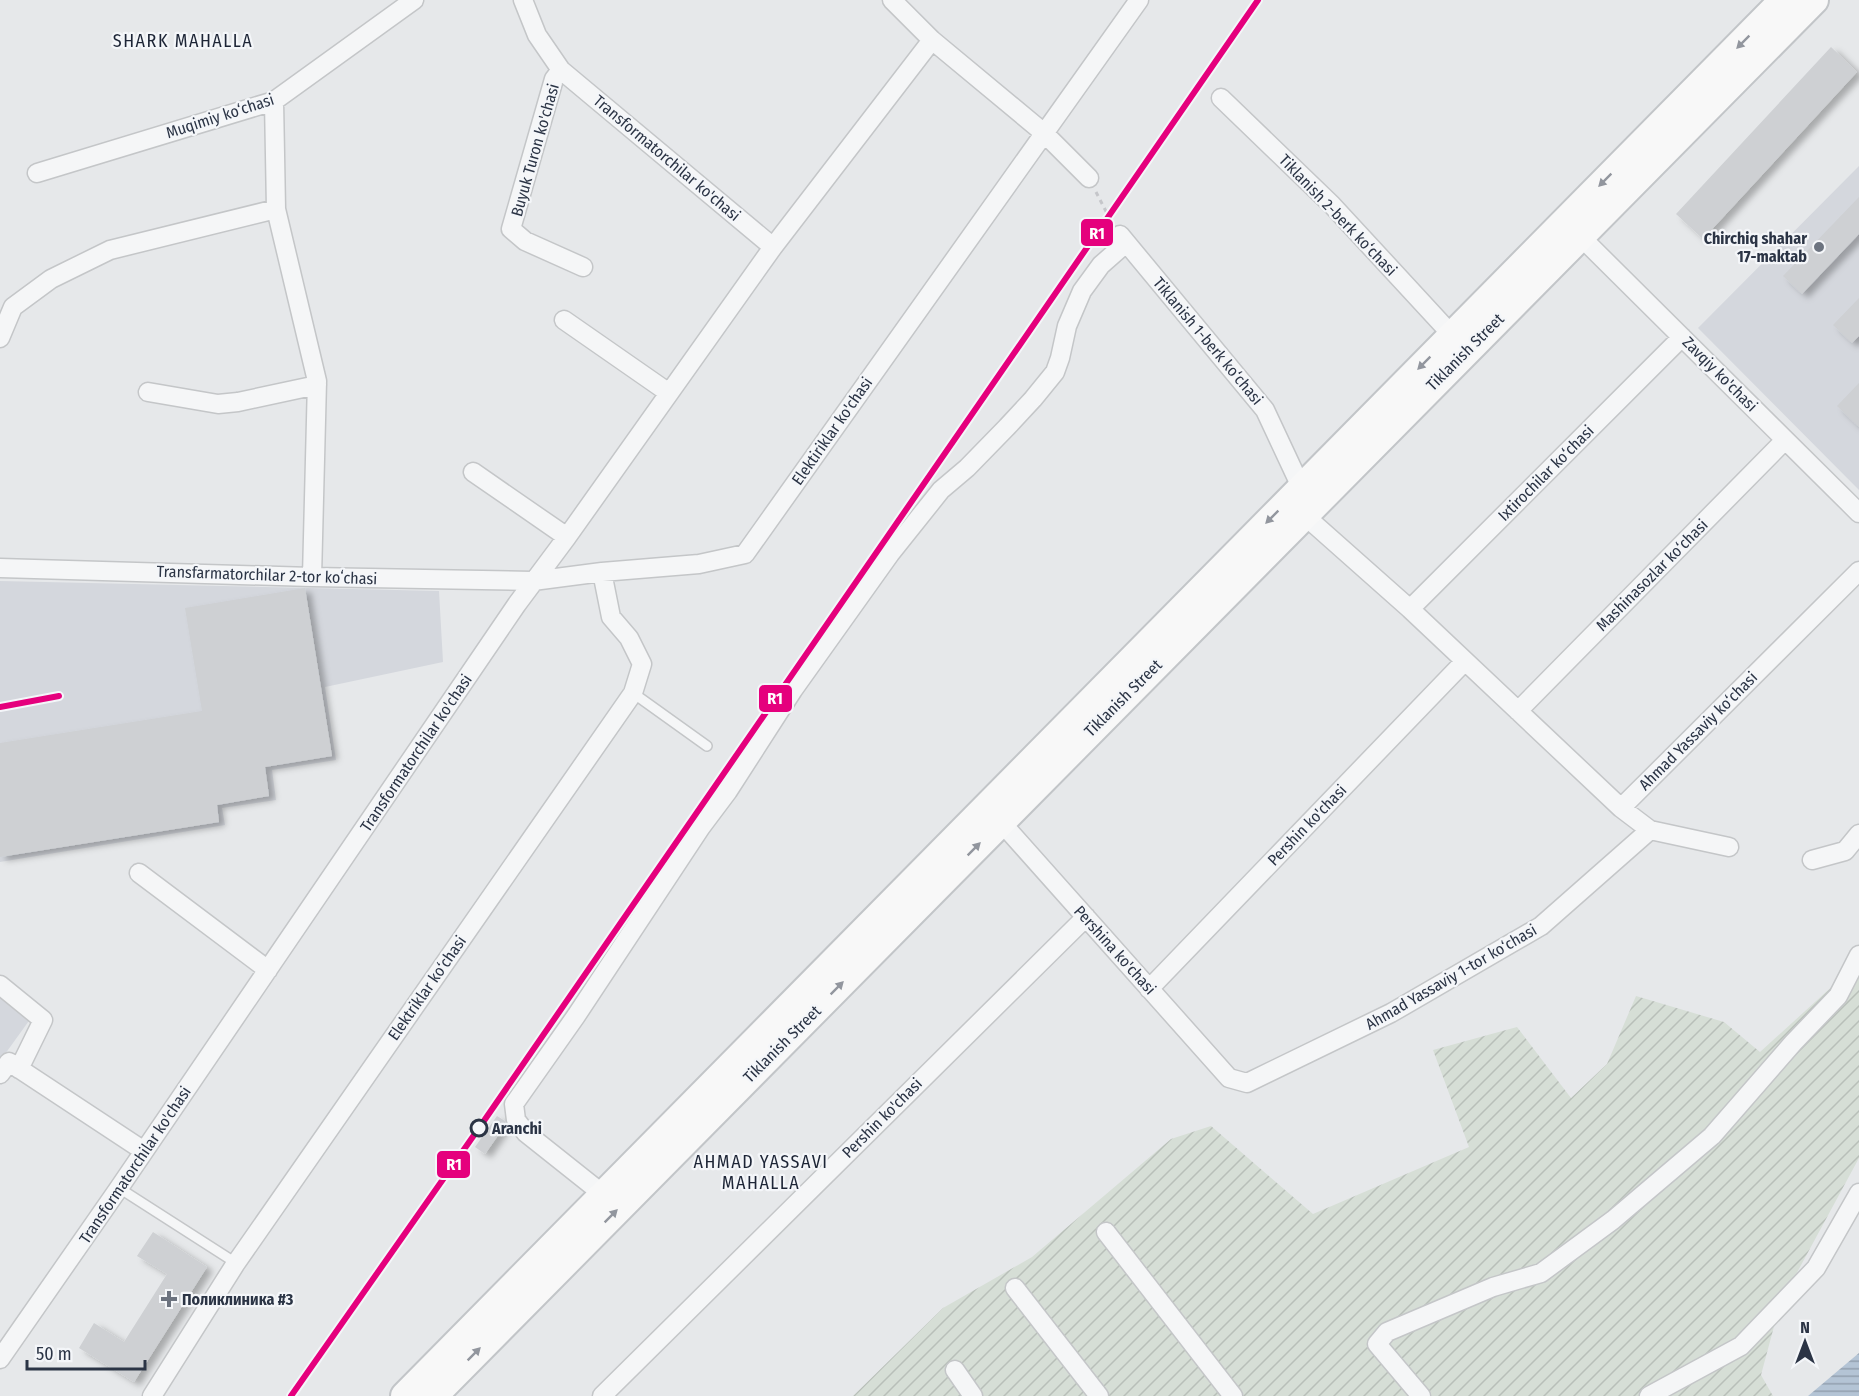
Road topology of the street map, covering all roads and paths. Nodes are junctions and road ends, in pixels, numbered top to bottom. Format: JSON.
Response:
{"nodes":[{"id":1,"x":414,"y":0,"type":"edge"},
{"id":2,"x":523,"y":0,"type":"edge"},
{"id":3,"x":892,"y":0,"type":"edge"},
{"id":4,"x":1139,"y":0,"type":"edge"},
{"id":5,"x":1784,"y":0,"type":"edge"},
{"id":6,"x":1814,"y":0,"type":"edge"},
{"id":7,"x":932,"y":40,"type":"junction"},
{"id":8,"x":561,"y":70,"type":"junction"},
{"id":9,"x":1221,"y":98,"type":"dead end"},
{"id":10,"x":274,"y":101,"type":"junction"},
{"id":11,"x":1044,"y":133,"type":"junction"},
{"id":12,"x":38,"y":173,"type":"dead end"},
{"id":13,"x":1089,"y":178,"type":"dead end"},
{"id":14,"x":1100,"y":200,"type":"dead end"},
{"id":15,"x":276,"y":209,"type":"junction"},
{"id":16,"x":1580,"y":236,"type":"junction"},
{"id":17,"x":1123,"y":239,"type":"junction"},
{"id":18,"x":773,"y":247,"type":"junction"},
{"id":19,"x":583,"y":267,"type":"dead end"},
{"id":20,"x":564,"y":320,"type":"dead end"},
{"id":21,"x":1452,"y":335,"type":"junction"},
{"id":22,"x":1682,"y":337,"type":"junction"},
{"id":23,"x":0,"y":338,"type":"edge"},
{"id":24,"x":317,"y":385,"type":"junction"},
{"id":25,"x":148,"y":392,"type":"dead end"},
{"id":26,"x":669,"y":393,"type":"junction"},
{"id":27,"x":1785,"y":440,"type":"junction"},
{"id":28,"x":473,"y":472,"type":"dead end"},
{"id":29,"x":1303,"y":501,"type":"junction"},
{"id":30,"x":1859,"y":513,"type":"edge"},
{"id":31,"x":567,"y":537,"type":"junction"},
{"id":32,"x":0,"y":568,"type":"edge"},
{"id":33,"x":602,"y":572,"type":"junction"},
{"id":34,"x":1859,"y":572,"type":"edge"},
{"id":35,"x":312,"y":577,"type":"junction"},
{"id":36,"x":533,"y":581,"type":"junction"},
{"id":37,"x":1410,"y":609,"type":"junction"},
{"id":38,"x":1465,"y":661,"type":"junction"},
{"id":39,"x":633,"y":693,"type":"junction"},
{"id":40,"x":1518,"y":711,"type":"junction"},
{"id":41,"x":707,"y":746,"type":"dead end"},
{"id":42,"x":1621,"y":808,"type":"junction"},
{"id":43,"x":1001,"y":822,"type":"junction"},
{"id":44,"x":1650,"y":830,"type":"junction"},
{"id":45,"x":1859,"y":834,"type":"edge"},
{"id":46,"x":1729,"y":847,"type":"dead end"},
{"id":47,"x":1812,"y":860,"type":"dead end"},
{"id":48,"x":139,"y":873,"type":"dead end"},
{"id":49,"x":1086,"y":917,"type":"junction"},
{"id":50,"x":1859,"y":955,"type":"edge"},
{"id":51,"x":268,"y":970,"type":"junction"},
{"id":52,"x":0,"y":985,"type":"edge"},
{"id":53,"x":1149,"y":989,"type":"junction"},
{"id":54,"x":19,"y":1069,"type":"junction"},
{"id":55,"x":0,"y":1074,"type":"edge"},
{"id":56,"x":1228,"y":1078,"type":"joint"},
{"id":57,"x":144,"y":1151,"type":"junction"},
{"id":58,"x":119,"y":1188,"type":"junction"},
{"id":59,"x":1859,"y":1193,"type":"edge"},
{"id":60,"x":604,"y":1195,"type":"junction"},
{"id":61,"x":1106,"y":1232,"type":"dead end"},
{"id":62,"x":236,"y":1263,"type":"junction"},
{"id":63,"x":1015,"y":1288,"type":"dead end"},
{"id":64,"x":0,"y":1359,"type":"edge"},
{"id":65,"x":955,"y":1370,"type":"dead end"},
{"id":66,"x":152,"y":1396,"type":"edge"},
{"id":67,"x":405,"y":1396,"type":"edge"},
{"id":68,"x":433,"y":1396,"type":"edge"},
{"id":69,"x":602,"y":1396,"type":"edge"},
{"id":70,"x":973,"y":1396,"type":"edge"},
{"id":71,"x":1099,"y":1396,"type":"edge"},
{"id":72,"x":1233,"y":1396,"type":"edge"},
{"id":73,"x":1421,"y":1396,"type":"edge"},
{"id":74,"x":1649,"y":1396,"type":"edge"}],
"edges":[{"from":1,"to":10,"type":"street","name":"Muqimiy ko‘chasi"},
{"from":2,"to":8,"type":"street","name":"Buyuk Turon ko'chasi"},
{"from":3,"to":7,"type":"street"},
{"from":4,"to":11,"type":"street","name":"Elektiriklar ko'chasi"},
{"from":5,"to":21,"type":"main road","name":"Tiklanish Street","one_way":true},
{"from":6,"to":16,"type":"main road","name":"Tiklanish Street"},
{"from":7,"to":11,"type":"street"},
{"from":7,"to":18,"type":"street","name":"Transformatorchilar ko'chasi"},
{"from":8,"to":18,"type":"street","name":"Transformatorchilar ko'chasi"},
{"from":8,"to":19,"type":"street","name":"Buyuk Turon ko'chasi"},
{"from":9,"to":21,"type":"street","name":"Tiklanish 2-berk ko‘chasi"},
{"from":10,"to":12,"type":"street","name":"Muqimiy ko‘chasi"},
{"from":10,"to":15,"type":"street"},
{"from":11,"to":13,"type":"street"},
{"from":11,"to":33,"type":"street","name":"Elektiriklar ko'chasi"},
{"from":14,"to":17,"type":"path"},
{"from":15,"to":23,"type":"street"},
{"from":15,"to":24,"type":"street"},
{"from":16,"to":22,"type":"street","name":"Zavqiy ko'chasi"},
{"from":16,"to":29,"type":"main road","name":"Tiklanish Street"},
{"from":17,"to":29,"type":"street","name":"Tiklanish 1-berk ko‘chasi"},
{"from":17,"to":60,"type":"street"},
{"from":18,"to":26,"type":"street","name":"Transformatorchilar ko'chasi"},
{"from":20,"to":26,"type":"street"},
{"from":21,"to":29,"type":"main road","name":"Tiklanish Street","one_way":true},
{"from":22,"to":27,"type":"street","name":"Zavqiy ko'chasi"},
{"from":22,"to":37,"type":"street","name":"Ixtirochilar ko‘chasi"},
{"from":24,"to":25,"type":"street"},
{"from":24,"to":35,"type":"street"},
{"from":26,"to":31,"type":"street","name":"Transformatorchilar ko'chasi"},
{"from":27,"to":30,"type":"street","name":"Zavqiy ko'chasi"},
{"from":27,"to":40,"type":"street","name":"Mashinasozlar ko‘chasi"},
{"from":28,"to":31,"type":"street"},
{"from":29,"to":37,"type":"street"},
{"from":29,"to":43,"type":"main road","name":"Tiklanish Street"},
{"from":29,"to":60,"type":"main road","name":"Tiklanish Street","one_way":true},
{"from":31,"to":36,"type":"street","name":"Transformatorchilar ko'chasi"},
{"from":32,"to":35,"type":"street","name":"Transfarmatorchilar 2-tor koʻchasi"},
{"from":33,"to":36,"type":"street","name":"Elektiriklar ko'chasi"},
{"from":33,"to":39,"type":"street","name":"Elektriklar ko‘chasi"},
{"from":34,"to":42,"type":"street","name":"Ahmad Yassaviy ko‘chasi"},
{"from":35,"to":36,"type":"street","name":"Transfarmatorchilar 2-tor koʻchasi"},
{"from":36,"to":51,"type":"street","name":"Transformatorchilar ko'chasi"},
{"from":37,"to":38,"type":"street"},
{"from":38,"to":40,"type":"street"},
{"from":38,"to":53,"type":"street","name":"Pershin ko'chasi"},
{"from":39,"to":41,"type":"lane"},
{"from":39,"to":62,"type":"street","name":"Elektriklar ko‘chasi"},
{"from":40,"to":42,"type":"street"},
{"from":42,"to":44,"type":"street"},
{"from":43,"to":49,"type":"street","name":"Pershina ko'chasi"},
{"from":68,"to":43,"type":"main road","name":"Tiklanish Street","one_way":true},
{"from":44,"to":46,"type":"street"},
{"from":44,"to":56,"type":"street","name":"Ahmad Yassaviy 1-tor ko‘chasi"},
{"from":45,"to":47,"type":"street"},
{"from":48,"to":51,"type":"street"},
{"from":49,"to":53,"type":"street","name":"Pershina ko'chasi"},
{"from":49,"to":69,"type":"street","name":"Pershin ko'chasi"},
{"from":50,"to":73,"type":"street"},
{"from":51,"to":57,"type":"street","name":"Transformatorchilar ko'chasi"},
{"from":52,"to":54,"type":"street"},
{"from":53,"to":56,"type":"street","name":"Pershina ko'chasi"},
{"from":54,"to":55,"type":"street"},
{"from":54,"to":57,"type":"street"},
{"from":57,"to":58,"type":"street","name":"Transformatorchilar ko'chasi"},
{"from":58,"to":62,"type":"lane"},
{"from":58,"to":64,"type":"street","name":"Transformatorchilar ko'chasi"},
{"from":59,"to":74,"type":"street"},
{"from":60,"to":67,"type":"main road","name":"Tiklanish Street"},
{"from":61,"to":72,"type":"street"},
{"from":62,"to":66,"type":"street","name":"Elektriklar ko‘chasi"},
{"from":63,"to":71,"type":"street"},
{"from":65,"to":70,"type":"street"}]}
